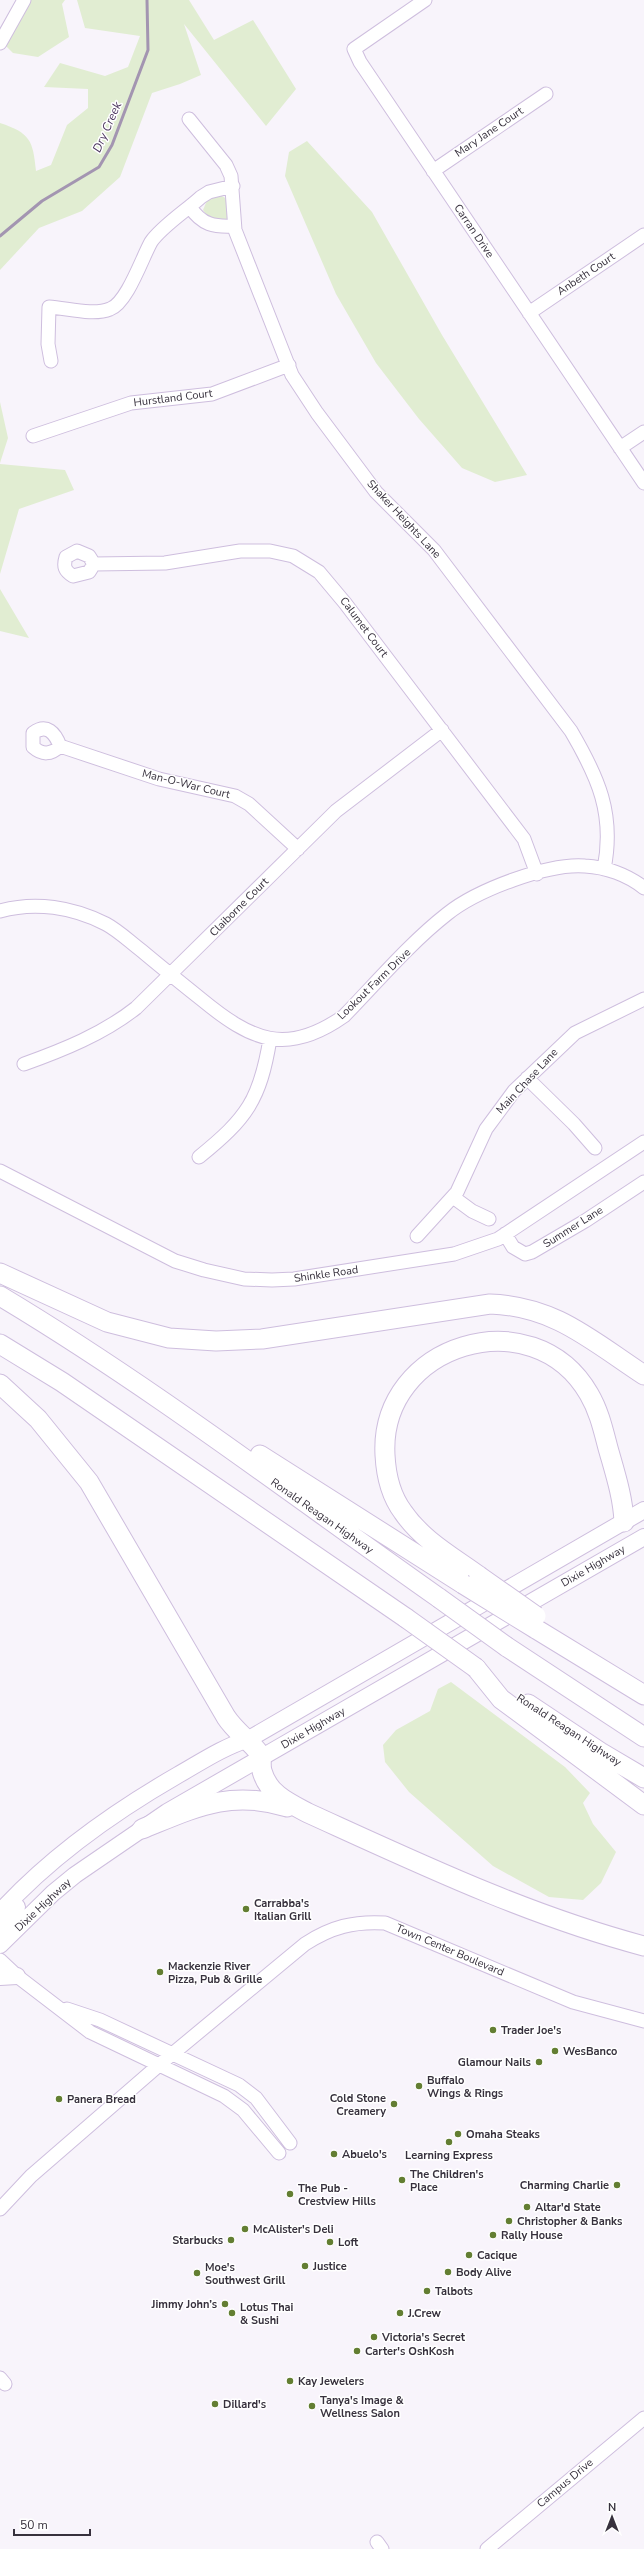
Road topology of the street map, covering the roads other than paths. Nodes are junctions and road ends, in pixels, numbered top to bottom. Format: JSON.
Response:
{"nodes":[{"id":1,"x":24,"y":0,"type":"edge"},
{"id":2,"x":425,"y":0,"type":"edge"},
{"id":3,"x":0,"y":43,"type":"edge"},
{"id":4,"x":546,"y":94,"type":"dead end"},
{"id":5,"x":189,"y":119,"type":"dead end"},
{"id":6,"x":433,"y":170,"type":"junction"},
{"id":7,"x":233,"y":186,"type":"junction"},
{"id":8,"x":190,"y":208,"type":"junction"},
{"id":9,"x":234,"y":226,"type":"junction"},
{"id":10,"x":644,"y":235,"type":"edge"},
{"id":11,"x":530,"y":313,"type":"junction"},
{"id":12,"x":51,"y":361,"type":"dead end"},
{"id":13,"x":289,"y":365,"type":"junction"},
{"id":14,"x":644,"y":432,"type":"edge"},
{"id":15,"x":33,"y":436,"type":"dead end"},
{"id":16,"x":620,"y":448,"type":"junction"},
{"id":17,"x":644,"y":483,"type":"edge"},
{"id":18,"x":94,"y":564,"type":"dead end"},
{"id":19,"x":442,"y":730,"type":"junction"},
{"id":20,"x":60,"y":746,"type":"dead end"},
{"id":21,"x":298,"y":849,"type":"junction"},
{"id":22,"x":604,"y":869,"type":"junction"},
{"id":23,"x":537,"y":874,"type":"junction"},
{"id":24,"x":644,"y":888,"type":"edge"},
{"id":25,"x":0,"y":911,"type":"edge"},
{"id":26,"x":170,"y":975,"type":"junction"},
{"id":27,"x":644,"y":999,"type":"edge"},
{"id":28,"x":270,"y":1038,"type":"junction"},
{"id":29,"x":24,"y":1064,"type":"dead end"},
{"id":30,"x":527,"y":1078,"type":"junction"},
{"id":31,"x":644,"y":1142,"type":"edge"},
{"id":32,"x":594,"y":1148,"type":"dead end"},
{"id":33,"x":199,"y":1157,"type":"dead end"},
{"id":34,"x":0,"y":1171,"type":"edge"},
{"id":35,"x":644,"y":1182,"type":"edge"},
{"id":36,"x":452,"y":1197,"type":"junction"},
{"id":37,"x":489,"y":1219,"type":"dead end"},
{"id":38,"x":505,"y":1234,"type":"junction"},
{"id":39,"x":417,"y":1236,"type":"dead end"},
{"id":40,"x":0,"y":1273,"type":"edge"},
{"id":41,"x":0,"y":1296,"type":"edge"},
{"id":42,"x":0,"y":1344,"type":"edge"},
{"id":43,"x":644,"y":1374,"type":"edge"},
{"id":44,"x":0,"y":1384,"type":"edge"},
{"id":45,"x":156,"y":1398,"type":"junction"},
{"id":46,"x":644,"y":1510,"type":"edge"},
{"id":47,"x":624,"y":1522,"type":"junction"},
{"id":48,"x":644,"y":1537,"type":"edge"},
{"id":49,"x":471,"y":1580,"type":"junction"},
{"id":50,"x":476,"y":1668,"type":"junction"},
{"id":51,"x":644,"y":1695,"type":"edge"},
{"id":52,"x":644,"y":1737,"type":"edge"},
{"id":53,"x":248,"y":1739,"type":"junction"},
{"id":54,"x":262,"y":1758,"type":"junction"},
{"id":55,"x":644,"y":1778,"type":"edge"},
{"id":56,"x":644,"y":1805,"type":"edge"},
{"id":57,"x":308,"y":1813,"type":"junction"},
{"id":58,"x":142,"y":1829,"type":"junction"},
{"id":59,"x":0,"y":1912,"type":"edge"},
{"id":60,"x":0,"y":1926,"type":"edge"},
{"id":61,"x":0,"y":1945,"type":"edge"},
{"id":62,"x":644,"y":1946,"type":"edge"},
{"id":63,"x":0,"y":1960,"type":"edge"},
{"id":64,"x":17,"y":1976,"type":"junction"},
{"id":65,"x":0,"y":1977,"type":"edge"},
{"id":66,"x":59,"y":2007,"type":"junction"},
{"id":67,"x":644,"y":2021,"type":"edge"},
{"id":68,"x":173,"y":2054,"type":"junction"},
{"id":69,"x":159,"y":2065,"type":"junction"},
{"id":70,"x":290,"y":2144,"type":"dead end"},
{"id":71,"x":279,"y":2153,"type":"dead end"},
{"id":72,"x":0,"y":2209,"type":"edge"},
{"id":73,"x":644,"y":2418,"type":"edge"},
{"id":74,"x":487,"y":2549,"type":"edge"}],
"edges":[{"from":1,"to":3,"type":"street"},
{"from":2,"to":6,"type":"street","name":"Carran Drive"},
{"from":4,"to":6,"type":"street","name":"Mary Jane Court"},
{"from":5,"to":7,"type":"street","name":"Shaker Heights Lane"},
{"from":6,"to":11,"type":"street","name":"Carran Drive"},
{"from":7,"to":8,"type":"street"},
{"from":7,"to":9,"type":"street","name":"Shaker Heights Lane"},
{"from":8,"to":9,"type":"street"},
{"from":8,"to":12,"type":"street"},
{"from":9,"to":13,"type":"street","name":"Shaker Heights Lane"},
{"from":10,"to":11,"type":"street","name":"Anbeth Court"},
{"from":11,"to":16,"type":"street","name":"Carran Drive"},
{"from":13,"to":15,"type":"street","name":"Hurstland Court"},
{"from":13,"to":22,"type":"street","name":"Shaker Heights Lane"},
{"from":14,"to":16,"type":"street"},
{"from":16,"to":17,"type":"street","name":"Carran Drive"},
{"from":18,"to":19,"type":"street","name":"Calumet Court"},
{"from":19,"to":21,"type":"street","name":"Claiborne Court"},
{"from":19,"to":23,"type":"street","name":"Calumet Court"},
{"from":20,"to":21,"type":"street","name":"Man-O-War Court"},
{"from":21,"to":26,"type":"street","name":"Claiborne Court"},
{"from":22,"to":23,"type":"street","name":"Lookout Farm Drive"},
{"from":22,"to":24,"type":"street","name":"Lookout Farm Drive"},
{"from":23,"to":28,"type":"street","name":"Lookout Farm Drive"},
{"from":25,"to":26,"type":"street","name":"Lookout Farm Drive"},
{"from":26,"to":28,"type":"street","name":"Lookout Farm Drive"},
{"from":26,"to":29,"type":"street","name":"Claiborne Court"},
{"from":27,"to":30,"type":"street","name":"Main Chase Lane"},
{"from":28,"to":33,"type":"street"},
{"from":30,"to":32,"type":"street"},
{"from":30,"to":36,"type":"street","name":"Main Chase Lane"},
{"from":31,"to":38,"type":"street","name":"Shinkle Road"},
{"from":34,"to":38,"type":"street","name":"Shinkle Road"},
{"from":35,"to":38,"type":"street","name":"Summer Lane"},
{"from":36,"to":37,"type":"street"},
{"from":36,"to":39,"type":"street","name":"Main Chase Lane"},
{"from":40,"to":43,"type":"highway"},
{"from":41,"to":45,"type":"highway","name":"Ronald Reagan Highway"},
{"from":42,"to":50,"type":"highway","name":"Ronald Reagan Highway","bridge":true},
{"from":44,"to":53,"type":"highway"},
{"from":45,"to":49,"type":"highway"},
{"from":45,"to":52,"type":"highway","name":"Ronald Reagan Highway","bridge":true},
{"from":46,"to":47,"type":"main road","name":"Dixie Highway"},
{"from":47,"to":49,"type":"highway"},
{"from":47,"to":53,"type":"main road","name":"Dixie Highway"},
{"from":48,"to":54,"type":"main road","name":"Dixie Highway"},
{"from":49,"to":51,"type":"highway","bridge":true},
{"from":50,"to":55,"type":"highway","name":"Ronald Reagan Highway"},
{"from":50,"to":56,"type":"highway"},
{"from":53,"to":54,"type":"highway"},
{"from":53,"to":59,"type":"main road","name":"Dixie Highway"},
{"from":53,"to":60,"type":"main road"},
{"from":54,"to":57,"type":"highway"},
{"from":54,"to":58,"type":"main road","name":"Dixie Highway"},
{"from":57,"to":58,"type":"highway"},
{"from":57,"to":62,"type":"highway"},
{"from":58,"to":61,"type":"main road","name":"Dixie Highway"},
{"from":63,"to":64,"type":"street"},
{"from":64,"to":65,"type":"main road"},
{"from":64,"to":66,"type":"street"},
{"from":66,"to":68,"type":"street"},
{"from":66,"to":69,"type":"street"},
{"from":67,"to":68,"type":"street","name":"Town Center Boulevard"},
{"from":68,"to":69,"type":"street","name":"Town Center Boulevard"},
{"from":68,"to":70,"type":"street"},
{"from":69,"to":71,"type":"street"},
{"from":69,"to":72,"type":"street","name":"Town Center Boulevard"},
{"from":73,"to":74,"type":"street","name":"Campus Drive"}]}
